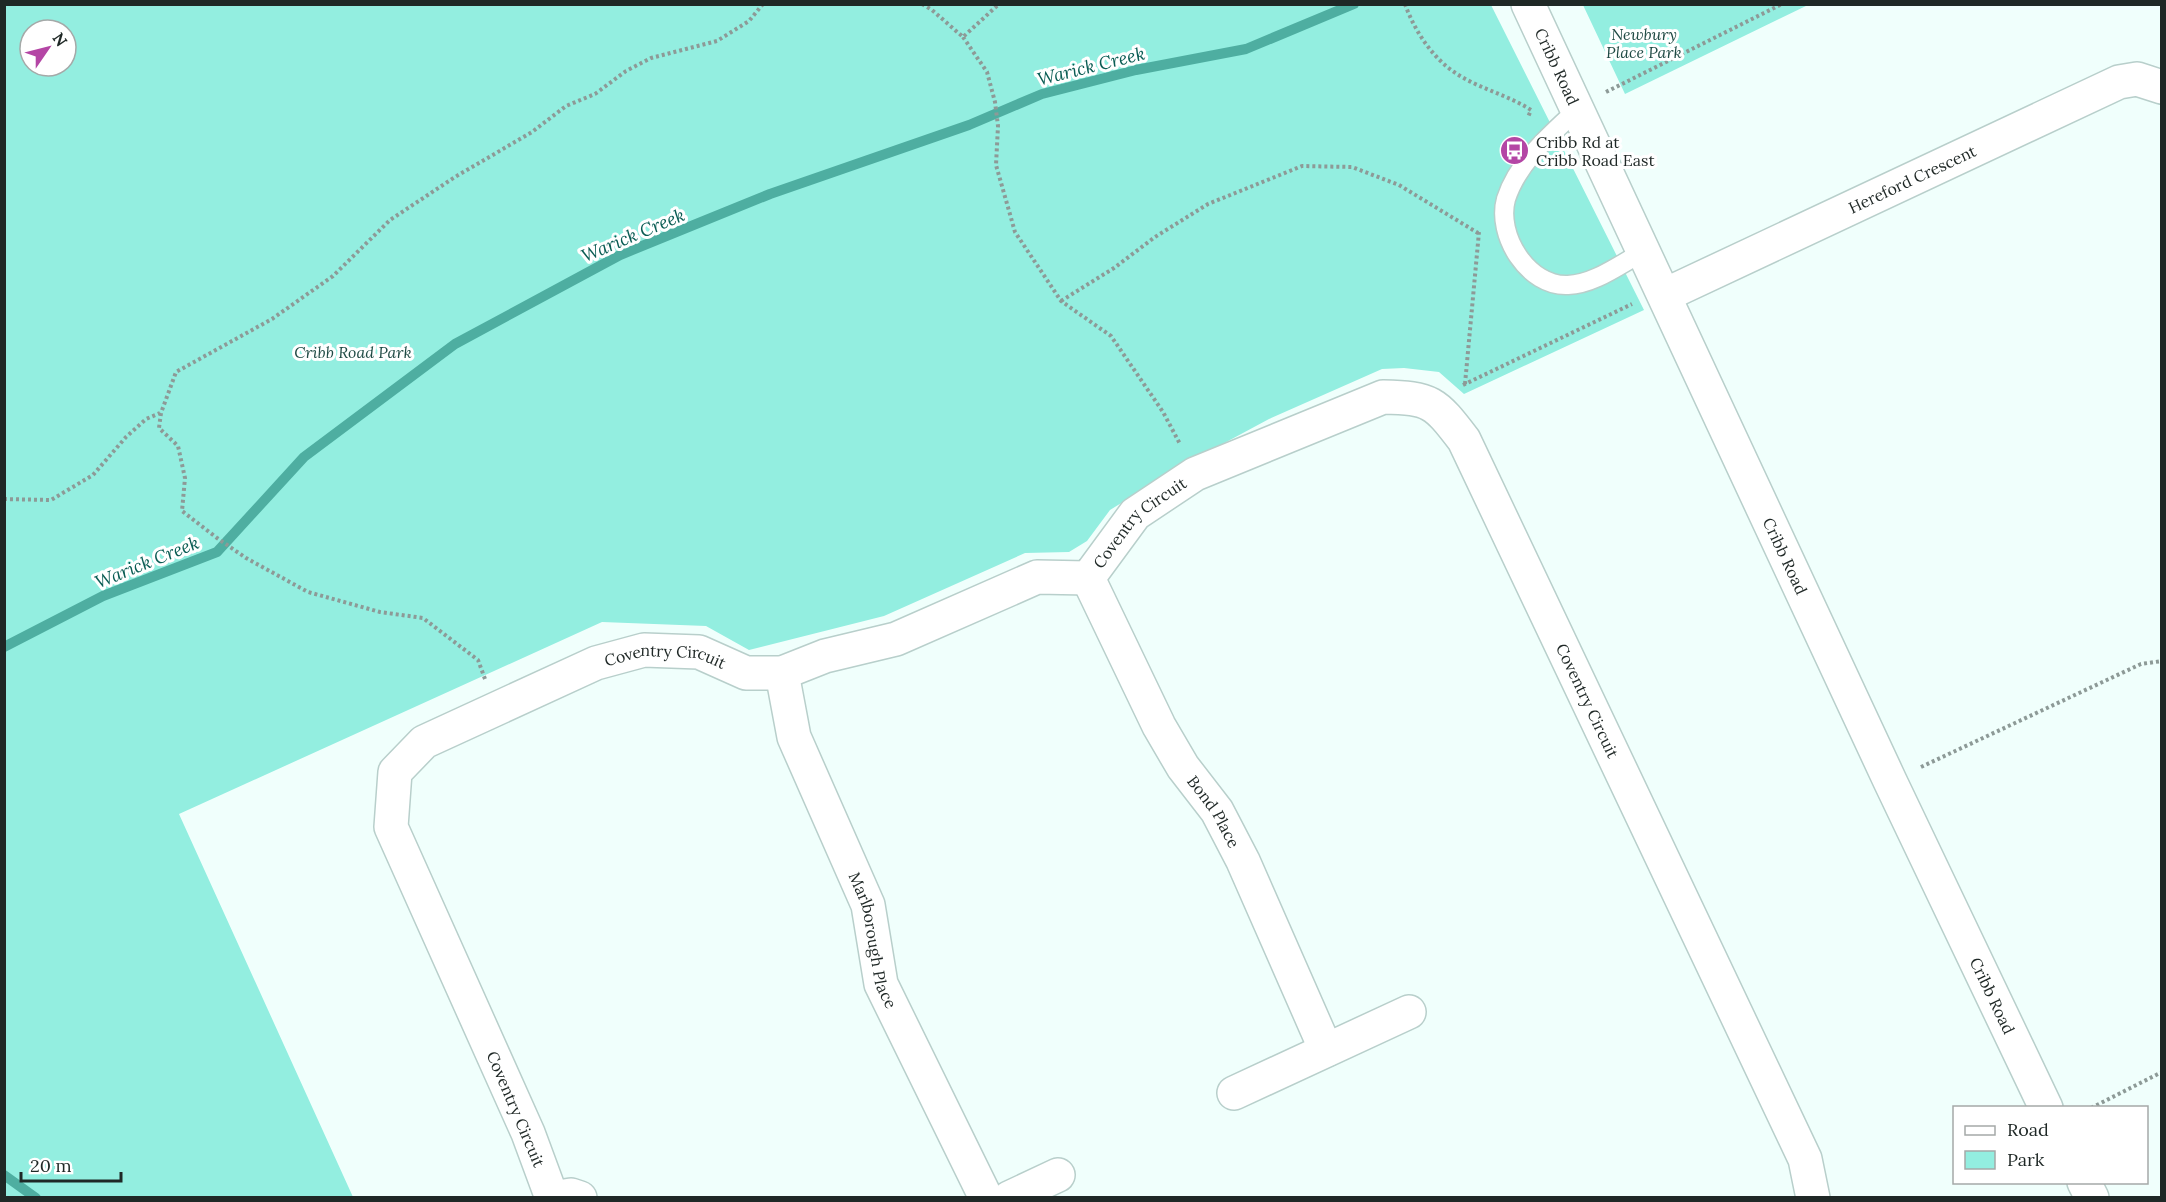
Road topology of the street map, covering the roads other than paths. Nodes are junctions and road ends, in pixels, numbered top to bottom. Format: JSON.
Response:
{"nodes":[{"id":1,"x":1528,"y":4,"type":"edge"},
{"id":2,"x":2162,"y":87,"type":"edge"},
{"id":3,"x":1577,"y":110,"type":"junction"},
{"id":4,"x":1643,"y":252,"type":"junction"},
{"id":5,"x":1665,"y":295,"type":"junction"},
{"id":6,"x":1088,"y":578,"type":"junction"},
{"id":7,"x":782,"y":673,"type":"junction"},
{"id":8,"x":1409,"y":1012,"type":"dead end"},
{"id":9,"x":1326,"y":1050,"type":"junction"},
{"id":10,"x":1234,"y":1093,"type":"dead end"},
{"id":11,"x":2046,"y":1106,"type":"edge"},
{"id":12,"x":1058,"y":1175,"type":"dead end"},
{"id":13,"x":552,"y":1197,"type":"edge"},
{"id":14,"x":580,"y":1197,"type":"edge"},
{"id":15,"x":986,"y":1197,"type":"edge"},
{"id":16,"x":1009,"y":1197,"type":"edge"},
{"id":17,"x":1813,"y":1197,"type":"edge"}],
"edges":[{"from":1,"to":3,"type":"street","name":"Cribb Road"},
{"from":2,"to":5,"type":"street","name":"Hereford Crescent"},
{"from":3,"to":4,"type":"street","name":"Cribb Road"},
{"from":3,"to":4,"type":"lane"},
{"from":4,"to":5,"type":"street","name":"Cribb Road"},
{"from":5,"to":11,"type":"street","name":"Cribb Road"},
{"from":6,"to":7,"type":"street","name":"Coventry Circuit"},
{"from":6,"to":9,"type":"street","name":"Bond Place"},
{"from":6,"to":17,"type":"street","name":"Coventry Circuit"},
{"from":7,"to":13,"type":"street","name":"Coventry Circuit"},
{"from":7,"to":15,"type":"street","name":"Marlborough Place"},
{"from":8,"to":9,"type":"street"},
{"from":9,"to":10,"type":"street"},
{"from":12,"to":16,"type":"street"},
{"from":13,"to":14,"type":"street"}]}
